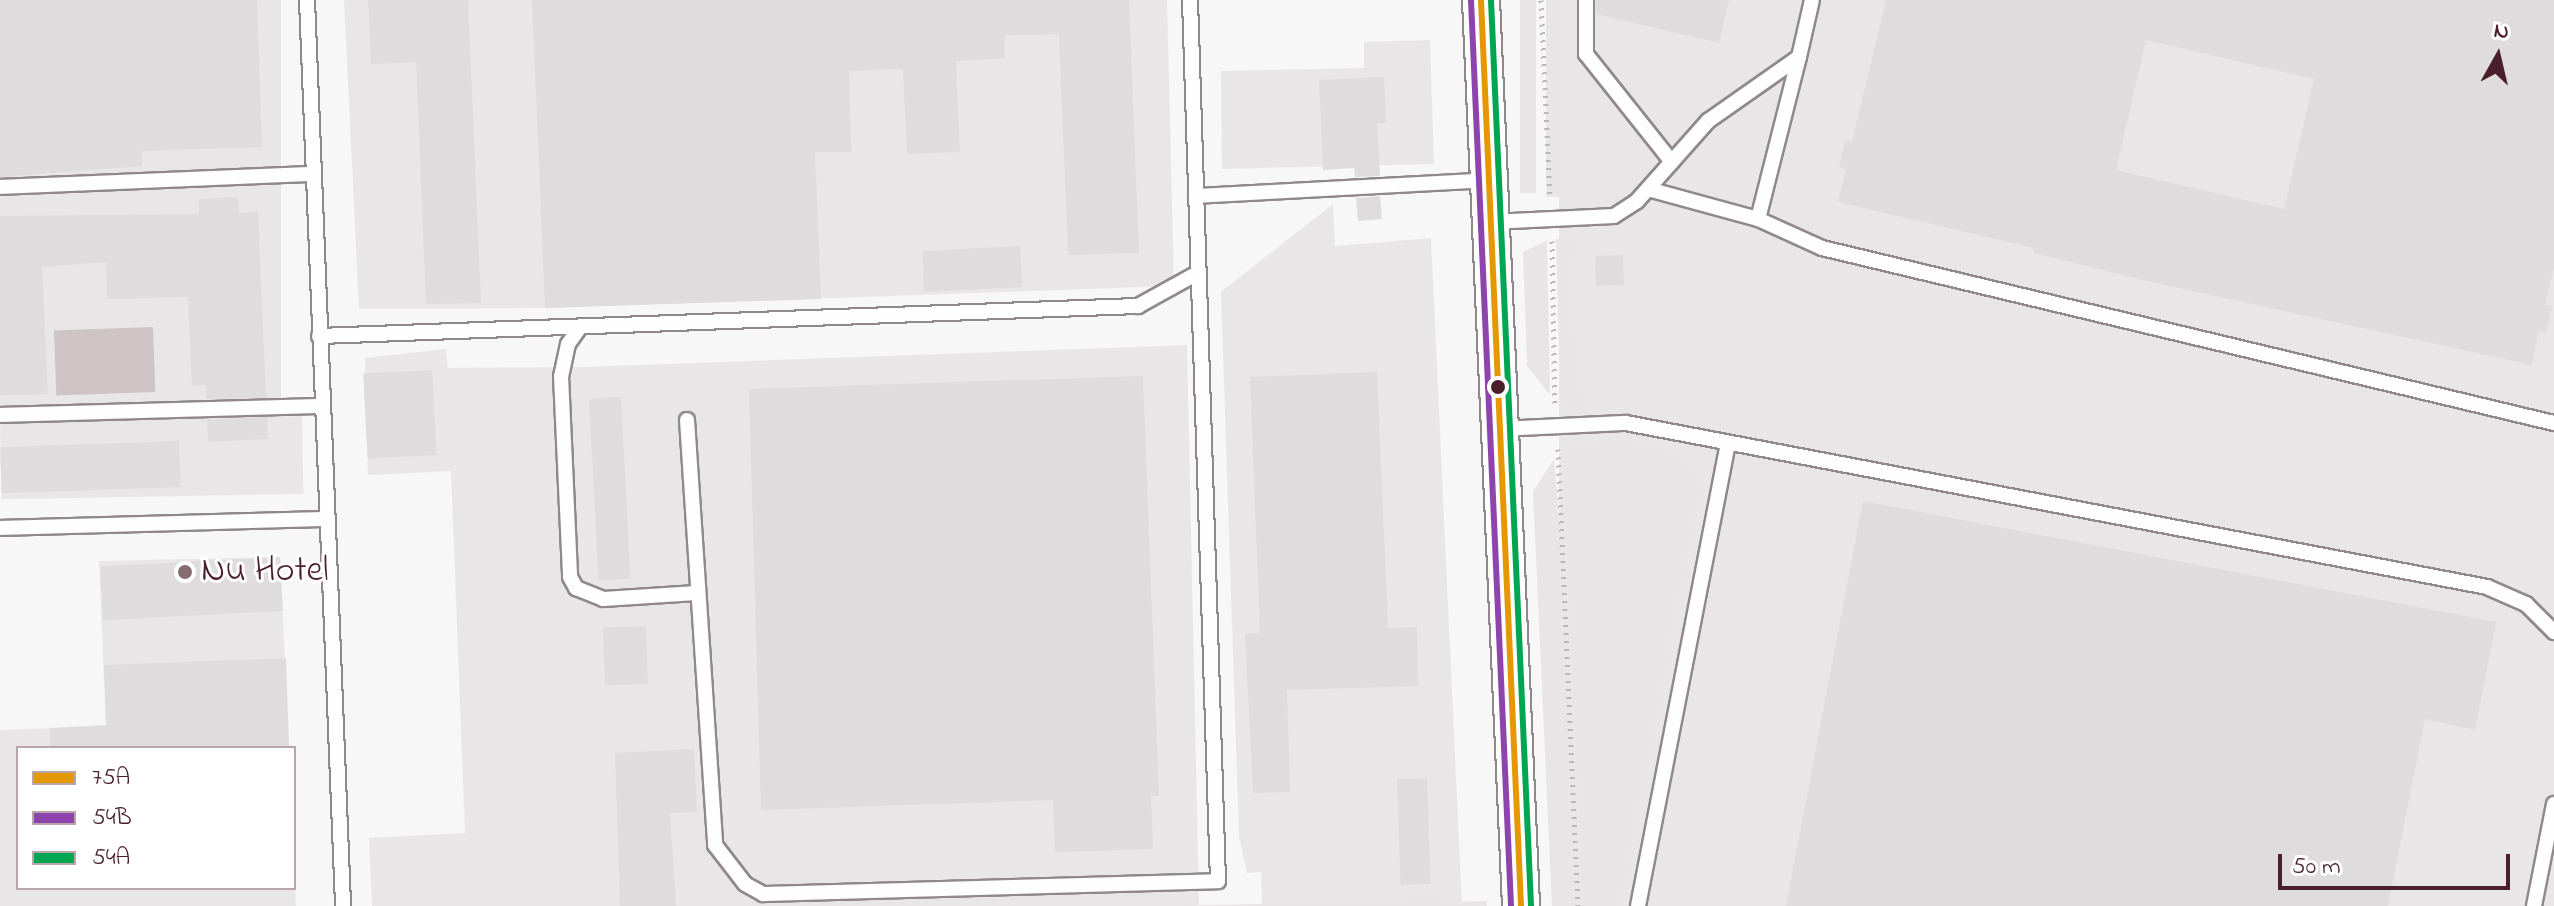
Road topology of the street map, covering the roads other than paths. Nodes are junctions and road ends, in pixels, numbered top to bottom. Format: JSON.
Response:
{"nodes":[{"id":1,"x":307,"y":0,"type":"edge"},
{"id":2,"x":1190,"y":0,"type":"edge"},
{"id":3,"x":1481,"y":0,"type":"edge"},
{"id":4,"x":1586,"y":0,"type":"edge"},
{"id":5,"x":1812,"y":0,"type":"edge"},
{"id":6,"x":1799,"y":57,"type":"junction"},
{"id":7,"x":1672,"y":162,"type":"junction"},
{"id":8,"x":314,"y":174,"type":"junction"},
{"id":9,"x":1489,"y":180,"type":"junction"},
{"id":10,"x":0,"y":187,"type":"edge"},
{"id":11,"x":1648,"y":189,"type":"junction"},
{"id":12,"x":1196,"y":196,"type":"junction"},
{"id":13,"x":1758,"y":219,"type":"junction"},
{"id":14,"x":1490,"y":222,"type":"junction"},
{"id":15,"x":1196,"y":274,"type":"junction"},
{"id":16,"x":581,"y":326,"type":"junction"},
{"id":17,"x":319,"y":336,"type":"junction"},
{"id":18,"x":320,"y":406,"type":"junction"},
{"id":19,"x":0,"y":415,"type":"edge"},
{"id":20,"x":687,"y":420,"type":"dead end"},
{"id":21,"x":2554,"y":423,"type":"edge"},
{"id":22,"x":1500,"y":429,"type":"junction"},
{"id":23,"x":1728,"y":443,"type":"junction"},
{"id":24,"x":325,"y":519,"type":"junction"},
{"id":25,"x":0,"y":528,"type":"edge"},
{"id":26,"x":697,"y":593,"type":"junction"},
{"id":27,"x":2554,"y":632,"type":"edge"},
{"id":28,"x":2554,"y":804,"type":"edge"},
{"id":29,"x":343,"y":906,"type":"edge"},
{"id":30,"x":1521,"y":906,"type":"edge"},
{"id":31,"x":1638,"y":906,"type":"edge"},
{"id":32,"x":2534,"y":906,"type":"edge"}],
"edges":[{"from":1,"to":8,"type":"lane"},
{"from":2,"to":12,"type":"lane"},
{"from":3,"to":9,"type":"street"},
{"from":4,"to":7,"type":"lane"},
{"from":5,"to":6,"type":"lane"},
{"from":6,"to":7,"type":"lane"},
{"from":6,"to":13,"type":"lane"},
{"from":7,"to":11,"type":"lane"},
{"from":8,"to":10,"type":"lane"},
{"from":8,"to":17,"type":"lane"},
{"from":9,"to":12,"type":"lane"},
{"from":9,"to":14,"type":"street"},
{"from":11,"to":13,"type":"lane"},
{"from":11,"to":14,"type":"lane"},
{"from":12,"to":15,"type":"lane"},
{"from":13,"to":21,"type":"lane"},
{"from":14,"to":22,"type":"street"},
{"from":15,"to":16,"type":"lane"},
{"from":15,"to":26,"type":"lane"},
{"from":16,"to":17,"type":"lane"},
{"from":16,"to":26,"type":"lane"},
{"from":17,"to":18,"type":"lane"},
{"from":18,"to":19,"type":"lane"},
{"from":18,"to":24,"type":"lane"},
{"from":20,"to":26,"type":"lane"},
{"from":22,"to":23,"type":"lane"},
{"from":22,"to":30,"type":"street"},
{"from":23,"to":27,"type":"lane"},
{"from":23,"to":31,"type":"lane"},
{"from":24,"to":25,"type":"lane"},
{"from":24,"to":29,"type":"lane"},
{"from":28,"to":32,"type":"lane"}]}
